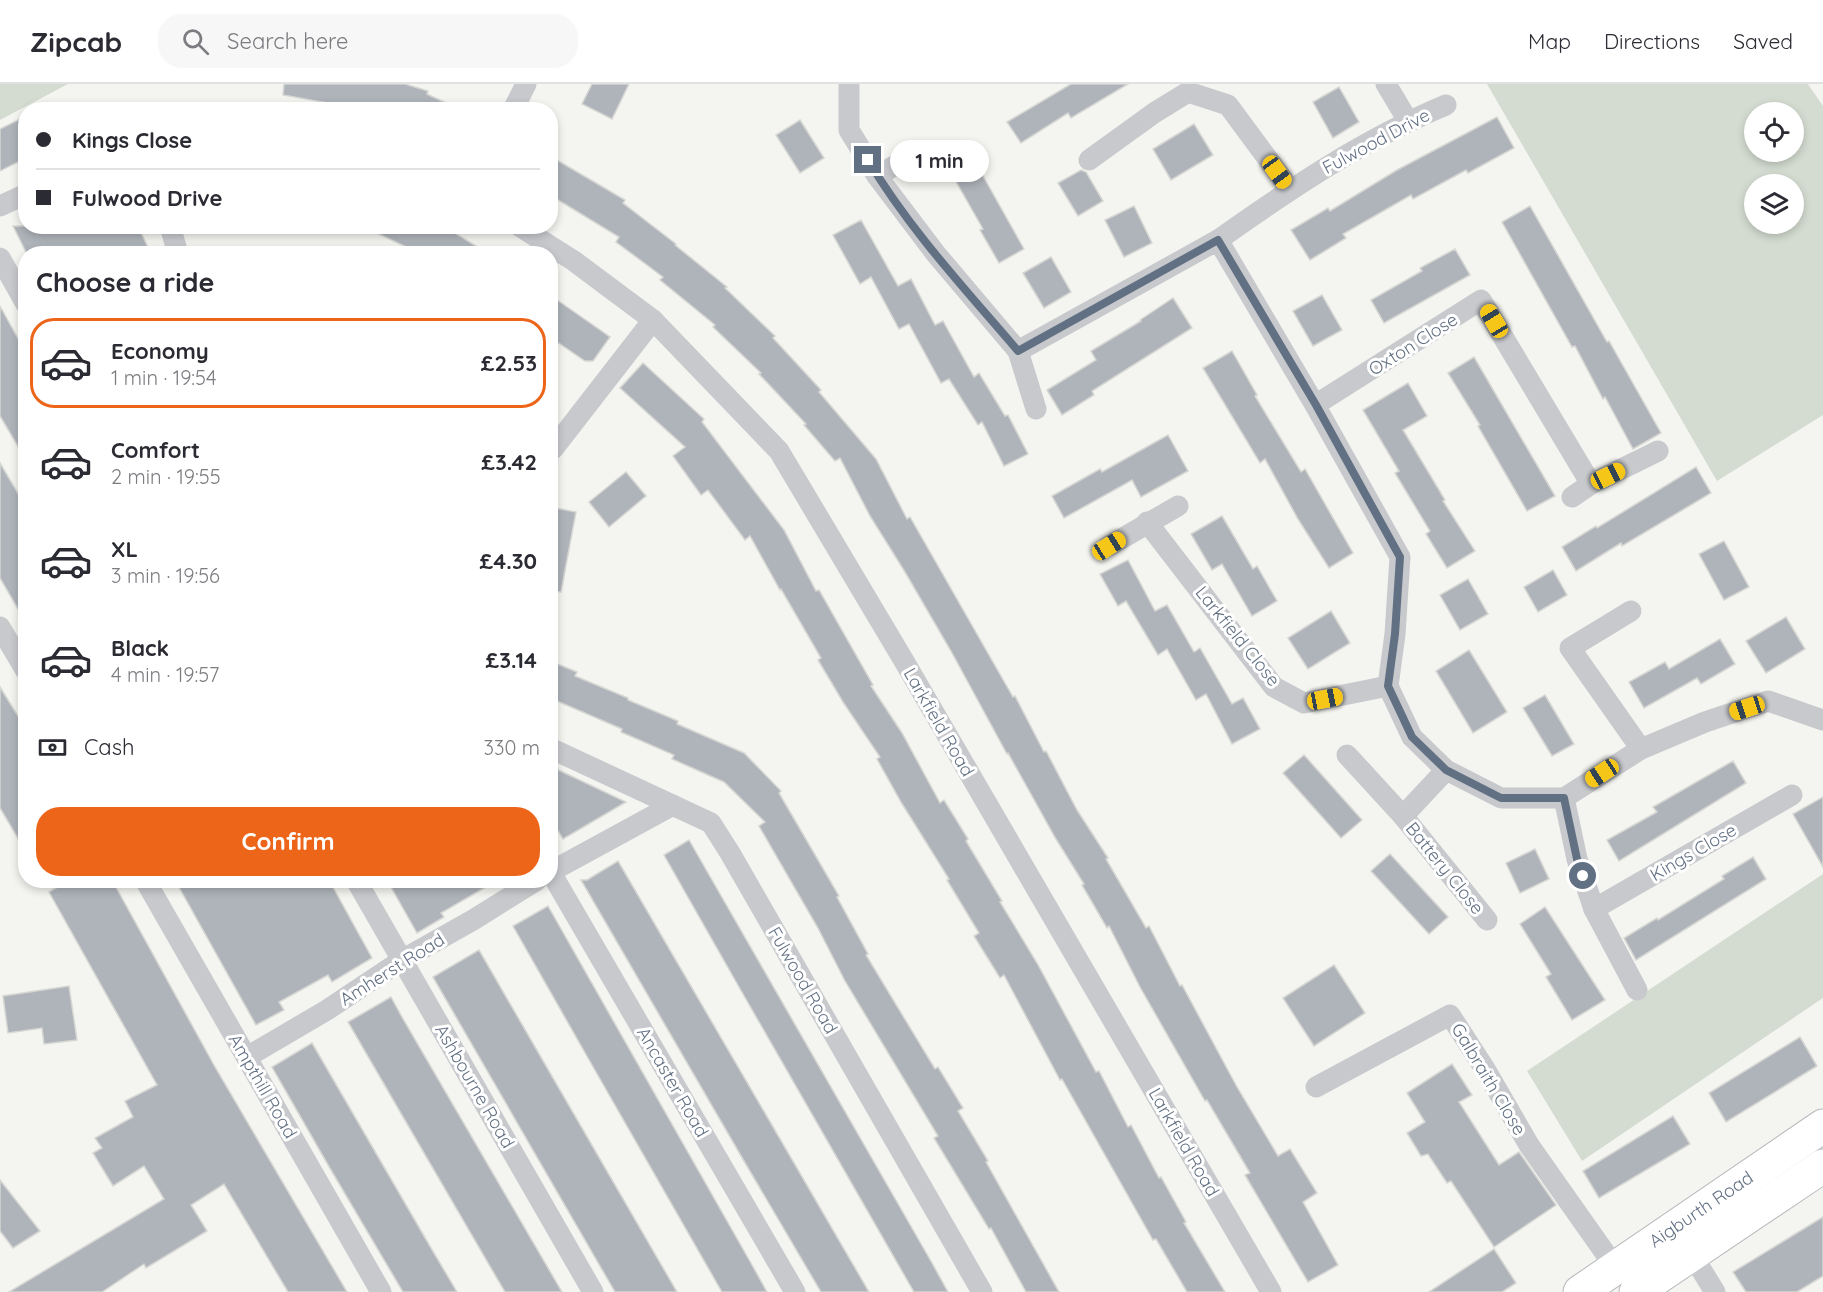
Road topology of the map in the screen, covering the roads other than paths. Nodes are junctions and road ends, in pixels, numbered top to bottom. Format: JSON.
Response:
{"nodes":[{"id":1,"x":526,"y":84,"type":"edge"},
{"id":2,"x":849,"y":84,"type":"edge"},
{"id":3,"x":1386,"y":84,"type":"edge"},
{"id":4,"x":517,"y":102,"type":"edge"},
{"id":5,"x":1446,"y":105,"type":"dead end"},
{"id":6,"x":1408,"y":121,"type":"junction"},
{"id":7,"x":918,"y":152,"type":"dead end"},
{"id":8,"x":1089,"y":160,"type":"dead end"},
{"id":9,"x":877,"y":176,"type":"junction"},
{"id":10,"x":1290,"y":189,"type":"junction"},
{"id":11,"x":18,"y":198,"type":"edge"},
{"id":12,"x":0,"y":206,"type":"edge"},
{"id":13,"x":532,"y":234,"type":"edge"},
{"id":14,"x":1218,"y":240,"type":"junction"},
{"id":15,"x":550,"y":246,"type":"edge"},
{"id":16,"x":558,"y":251,"type":"edge"},
{"id":17,"x":0,"y":258,"type":"edge"},
{"id":18,"x":18,"y":290,"type":"edge"},
{"id":19,"x":653,"y":320,"type":"junction"},
{"id":20,"x":1018,"y":351,"type":"junction"},
{"id":21,"x":1316,"y":405,"type":"junction"},
{"id":22,"x":1036,"y":409,"type":"dead end"},
{"id":23,"x":558,"y":442,"type":"edge"},
{"id":24,"x":1658,"y":451,"type":"dead end"},
{"id":25,"x":1591,"y":484,"type":"junction"},
{"id":26,"x":1572,"y":497,"type":"dead end"},
{"id":27,"x":1178,"y":506,"type":"dead end"},
{"id":28,"x":1147,"y":522,"type":"junction"},
{"id":29,"x":1109,"y":546,"type":"dead end"},
{"id":30,"x":1631,"y":611,"type":"dead end"},
{"id":31,"x":0,"y":627,"type":"edge"},
{"id":32,"x":18,"y":657,"type":"edge"},
{"id":33,"x":1388,"y":686,"type":"junction"},
{"id":34,"x":1823,"y":720,"type":"edge"},
{"id":35,"x":1641,"y":749,"type":"junction"},
{"id":36,"x":558,"y":752,"type":"edge"},
{"id":37,"x":1347,"y":755,"type":"dead end"},
{"id":38,"x":1446,"y":770,"type":"junction"},
{"id":39,"x":1792,"y":795,"type":"dead end"},
{"id":40,"x":1564,"y":798,"type":"junction"},
{"id":41,"x":673,"y":805,"type":"junction"},
{"id":42,"x":1403,"y":816,"type":"junction"},
{"id":43,"x":558,"y":868,"type":"edge"},
{"id":44,"x":558,"y":884,"type":"edge"},
{"id":45,"x":150,"y":888,"type":"edge"},
{"id":46,"x":361,"y":888,"type":"edge"},
{"id":47,"x":524,"y":888,"type":"edge"},
{"id":48,"x":1594,"y":909,"type":"junction"},
{"id":49,"x":1487,"y":920,"type":"dead end"},
{"id":50,"x":402,"y":960,"type":"junction"},
{"id":51,"x":1637,"y":990,"type":"dead end"},
{"id":52,"x":247,"y":1057,"type":"junction"},
{"id":53,"x":1316,"y":1087,"type":"dead end"},
{"id":54,"x":1823,"y":1126,"type":"edge"},
{"id":55,"x":1823,"y":1166,"type":"edge"},
{"id":56,"x":1692,"y":1253,"type":"junction"},
{"id":57,"x":1625,"y":1280,"type":"edge"},
{"id":58,"x":381,"y":1292,"type":"edge"},
{"id":59,"x":593,"y":1292,"type":"edge"},
{"id":60,"x":795,"y":1292,"type":"edge"},
{"id":61,"x":982,"y":1292,"type":"edge"},
{"id":62,"x":1271,"y":1292,"type":"edge"},
{"id":63,"x":1580,"y":1292,"type":"edge"},
{"id":64,"x":1715,"y":1292,"type":"edge"}],
"edges":[{"from":1,"to":4,"type":"street"},
{"from":2,"to":9,"type":"street"},
{"from":3,"to":6,"type":"street"},
{"from":5,"to":6,"type":"street","name":"Fulwood Drive"},
{"from":6,"to":10,"type":"street","name":"Fulwood Drive"},
{"from":7,"to":9,"type":"street"},
{"from":8,"to":10,"type":"street"},
{"from":9,"to":20,"type":"street"},
{"from":10,"to":14,"type":"street","name":"Fulwood Drive"},
{"from":11,"to":12,"type":"street"},
{"from":13,"to":15,"type":"street","name":"Larkfield Road"},
{"from":14,"to":20,"type":"street","name":"Fulwood Drive"},
{"from":14,"to":21,"type":"street"},
{"from":16,"to":19,"type":"street","name":"Larkfield Road"},
{"from":17,"to":18,"type":"street"},
{"from":19,"to":23,"type":"street"},
{"from":19,"to":62,"type":"street","name":"Larkfield Road"},
{"from":20,"to":22,"type":"street"},
{"from":21,"to":25,"type":"street","name":"Oxton Close"},
{"from":21,"to":33,"type":"street"},
{"from":24,"to":25,"type":"street"},
{"from":25,"to":26,"type":"street"},
{"from":27,"to":28,"type":"street"},
{"from":28,"to":29,"type":"street"},
{"from":28,"to":33,"type":"street","name":"Larkfield Close"},
{"from":30,"to":35,"type":"street"},
{"from":31,"to":32,"type":"street"},
{"from":33,"to":38,"type":"street"},
{"from":34,"to":35,"type":"street"},
{"from":35,"to":40,"type":"street"},
{"from":36,"to":41,"type":"street","name":"Fulwood Road"},
{"from":37,"to":42,"type":"street","name":"Battery Close"},
{"from":38,"to":40,"type":"street"},
{"from":38,"to":42,"type":"street","name":"Battery Close"},
{"from":39,"to":48,"type":"street","name":"Kings Close"},
{"from":40,"to":48,"type":"street"},
{"from":41,"to":43,"type":"street"},
{"from":41,"to":61,"type":"street","name":"Fulwood Road"},
{"from":42,"to":49,"type":"street","name":"Battery Close"},
{"from":44,"to":60,"type":"street","name":"Ancaster Road"},
{"from":45,"to":52,"type":"street","name":"Ampthill Road"},
{"from":46,"to":50,"type":"street","name":"Ashbourne Road"},
{"from":47,"to":50,"type":"street","name":"Amherst Road"},
{"from":48,"to":51,"type":"street"},
{"from":50,"to":52,"type":"street","name":"Amherst Road"},
{"from":50,"to":59,"type":"street","name":"Ashbourne Road"},
{"from":52,"to":58,"type":"street","name":"Ampthill Road"},
{"from":53,"to":57,"type":"street","name":"Galbraith Close"},
{"from":54,"to":57,"type":"highway","name":"Aigburth Road"},
{"from":55,"to":56,"type":"highway","name":"Aigburth Road"},
{"from":56,"to":57,"type":"highway","name":"Aigburth Road"},
{"from":56,"to":64,"type":"street"},
{"from":57,"to":63,"type":"highway","name":"Aigburth Road"}]}
